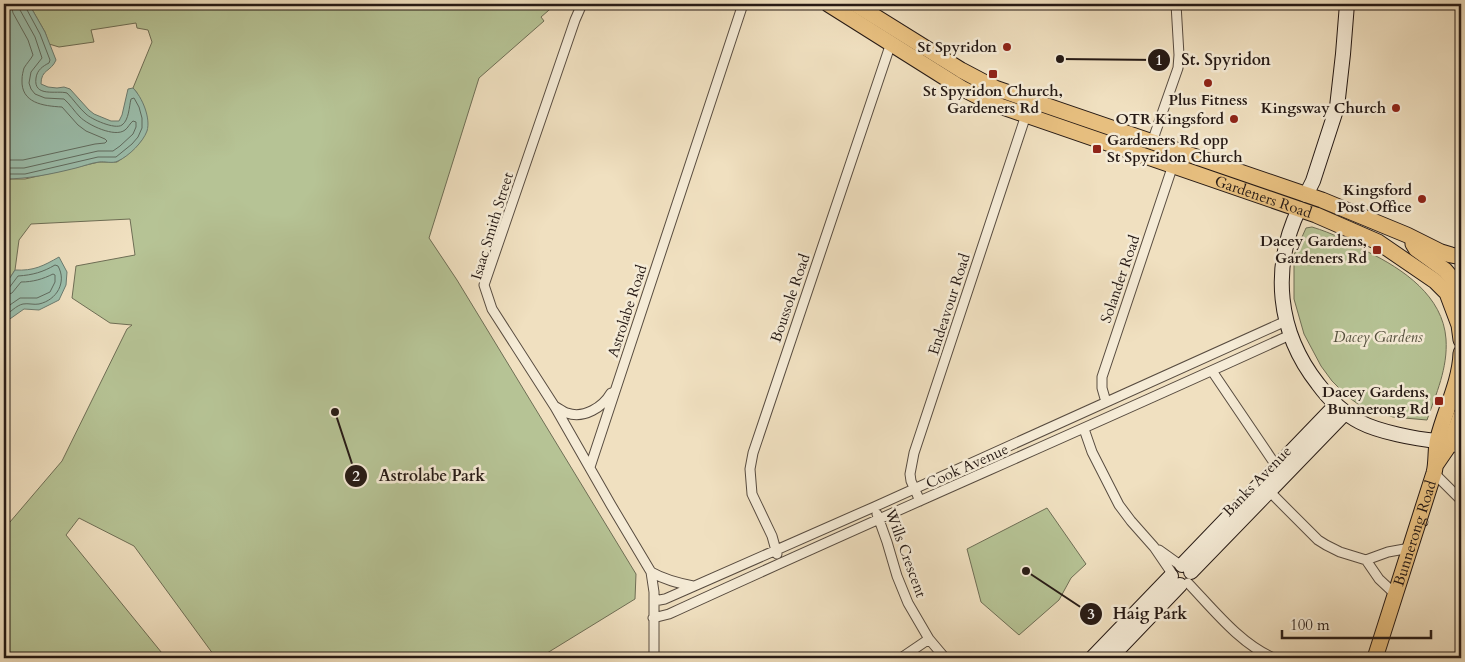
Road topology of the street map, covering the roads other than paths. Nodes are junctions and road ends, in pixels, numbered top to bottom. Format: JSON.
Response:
{"nodes":[{"id":1,"x":582,"y":4,"type":"edge"},
{"id":2,"x":743,"y":4,"type":"edge"},
{"id":3,"x":828,"y":4,"type":"edge"},
{"id":4,"x":855,"y":4,"type":"edge"},
{"id":5,"x":1176,"y":4,"type":"edge"},
{"id":6,"x":1347,"y":4,"type":"edge"},
{"id":7,"x":891,"y":43,"type":"junction"},
{"id":8,"x":1026,"y":115,"type":"junction"},
{"id":9,"x":1152,"y":142,"type":"junction"},
{"id":10,"x":1173,"y":165,"type":"junction"},
{"id":11,"x":1306,"y":195,"type":"junction"},
{"id":12,"x":1299,"y":209,"type":"junction"},
{"id":13,"x":1407,"y":235,"type":"junction"},
{"id":14,"x":1461,"y":257,"type":"edge"},
{"id":15,"x":1457,"y":286,"type":"edge"},
{"id":16,"x":1286,"y":322,"type":"junction"},
{"id":17,"x":1290,"y":335,"type":"junction"},
{"id":18,"x":1461,"y":340,"type":"edge"},
{"id":19,"x":1461,"y":353,"type":"edge"},
{"id":20,"x":1212,"y":371,"type":"junction"},
{"id":21,"x":619,"y":380,"type":"junction"},
{"id":22,"x":1106,"y":402,"type":"junction"},
{"id":23,"x":555,"y":407,"type":"junction"},
{"id":24,"x":1341,"y":409,"type":"junction"},
{"id":25,"x":1461,"y":415,"type":"edge"},
{"id":26,"x":1084,"y":429,"type":"junction"},
{"id":27,"x":1450,"y":445,"type":"edge"},
{"id":28,"x":1278,"y":466,"type":"junction"},
{"id":29,"x":590,"y":467,"type":"junction"},
{"id":30,"x":1435,"y":469,"type":"junction"},
{"id":31,"x":914,"y":488,"type":"junction"},
{"id":32,"x":1270,"y":492,"type":"junction"},
{"id":33,"x":1461,"y":500,"type":"edge"},
{"id":34,"x":920,"y":501,"type":"junction"},
{"id":35,"x":874,"y":507,"type":"junction"},
{"id":36,"x":878,"y":518,"type":"junction"},
{"id":37,"x":1410,"y":548,"type":"junction"},
{"id":38,"x":775,"y":550,"type":"junction"},
{"id":39,"x":1366,"y":560,"type":"junction"},
{"id":40,"x":780,"y":562,"type":"junction"},
{"id":41,"x":651,"y":572,"type":"junction"},
{"id":42,"x":1180,"y":574,"type":"junction"},
{"id":43,"x":693,"y":586,"type":"junction"},
{"id":44,"x":1395,"y":594,"type":"junction"},
{"id":45,"x":654,"y":601,"type":"junction"},
{"id":46,"x":653,"y":618,"type":"junction"},
{"id":47,"x":929,"y":639,"type":"junction"},
{"id":48,"x":1259,"y":656,"type":"edge"},
{"id":49,"x":654,"y":658,"type":"edge"},
{"id":50,"x":901,"y":658,"type":"edge"},
{"id":51,"x":945,"y":658,"type":"edge"},
{"id":52,"x":1092,"y":658,"type":"edge"},
{"id":53,"x":1110,"y":658,"type":"edge"},
{"id":54,"x":1274,"y":658,"type":"edge"},
{"id":55,"x":1375,"y":658,"type":"edge"}],
"edges":[{"from":1,"to":23,"type":"street","name":"Isaac Smith Street"},
{"from":2,"to":21,"type":"street","name":"Astrolabe Road"},
{"from":3,"to":7,"type":"main road","name":"Gardeners Road"},
{"from":4,"to":9,"type":"main road","name":"Gardeners Road"},
{"from":5,"to":9,"type":"street"},
{"from":6,"to":11,"type":"street"},
{"from":7,"to":8,"type":"main road","name":"Gardeners Road"},
{"from":7,"to":38,"type":"street","name":"Boussole Road"},
{"from":8,"to":10,"type":"main road","name":"Gardeners Road"},
{"from":8,"to":31,"type":"street","name":"Endeavour Road"},
{"from":9,"to":11,"type":"main road","name":"Gardeners Road"},
{"from":10,"to":12,"type":"main road","name":"Gardeners Road"},
{"from":10,"to":22,"type":"street","name":"Solander Road"},
{"from":11,"to":12,"type":"street"},
{"from":11,"to":13,"type":"main road","name":"Gardeners Road"},
{"from":12,"to":15,"type":"main road","name":"Gardeners Road"},
{"from":12,"to":16,"type":"street"},
{"from":13,"to":14,"type":"main road","name":"Gardeners Road"},
{"from":13,"to":15,"type":"main road"},
{"from":15,"to":18,"type":"main road"},
{"from":16,"to":17,"type":"street"},
{"from":16,"to":22,"type":"street","name":"Cook Avenue"},
{"from":17,"to":20,"type":"street","name":"Cook Avenue"},
{"from":17,"to":24,"type":"street"},
{"from":19,"to":27,"type":"main road","name":"Bunnerong Road"},
{"from":20,"to":26,"type":"street","name":"Cook Avenue"},
{"from":20,"to":28,"type":"street"},
{"from":21,"to":23,"type":"street"},
{"from":21,"to":29,"type":"street","name":"Astrolabe Road"},
{"from":22,"to":31,"type":"street","name":"Cook Avenue"},
{"from":23,"to":29,"type":"street","name":"Isaac Smith Street"},
{"from":24,"to":27,"type":"street"},
{"from":24,"to":28,"type":"street","name":"Banks Avenue"},
{"from":24,"to":32,"type":"street","name":"Banks Avenue"},
{"from":25,"to":27,"type":"main road","name":"Bunnerong Road"},
{"from":26,"to":34,"type":"street","name":"Cook Avenue"},
{"from":26,"to":42,"type":"street"},
{"from":27,"to":30,"type":"main road","name":"Bunnerong Road"},
{"from":28,"to":42,"type":"street","name":"Banks Avenue"},
{"from":29,"to":41,"type":"street"},
{"from":30,"to":33,"type":"street"},
{"from":30,"to":37,"type":"main road","name":"Bunnerong Road"},
{"from":31,"to":34,"type":"street","name":"Endeavour Road"},
{"from":31,"to":35,"type":"street","name":"Cook Avenue"},
{"from":32,"to":39,"type":"street"},
{"from":32,"to":42,"type":"street","name":"Banks Avenue"},
{"from":34,"to":36,"type":"street","name":"Cook Avenue"},
{"from":35,"to":36,"type":"street","name":"Wills Crescent"},
{"from":35,"to":38,"type":"street","name":"Cook Avenue"},
{"from":36,"to":40,"type":"street","name":"Cook Avenue"},
{"from":36,"to":47,"type":"street","name":"Wills Crescent"},
{"from":37,"to":39,"type":"street"},
{"from":37,"to":44,"type":"main road","name":"Bunnerong Road"},
{"from":38,"to":40,"type":"street","name":"Boussole Road"},
{"from":38,"to":43,"type":"street","name":"Cook Avenue"},
{"from":39,"to":44,"type":"street"},
{"from":40,"to":46,"type":"street","name":"Cook Avenue"},
{"from":41,"to":43,"type":"street"},
{"from":41,"to":45,"type":"street"},
{"from":42,"to":48,"type":"street"},
{"from":42,"to":52,"type":"street","name":"Banks Avenue"},
{"from":42,"to":53,"type":"street","name":"Banks Avenue"},
{"from":43,"to":45,"type":"street","name":"Cook Avenue"},
{"from":44,"to":55,"type":"main road","name":"Bunnerong Road"},
{"from":45,"to":46,"type":"street"},
{"from":46,"to":49,"type":"street"},
{"from":47,"to":50,"type":"street"},
{"from":47,"to":51,"type":"street","name":"Wills Crescent"},
{"from":48,"to":54,"type":"street"}]}
